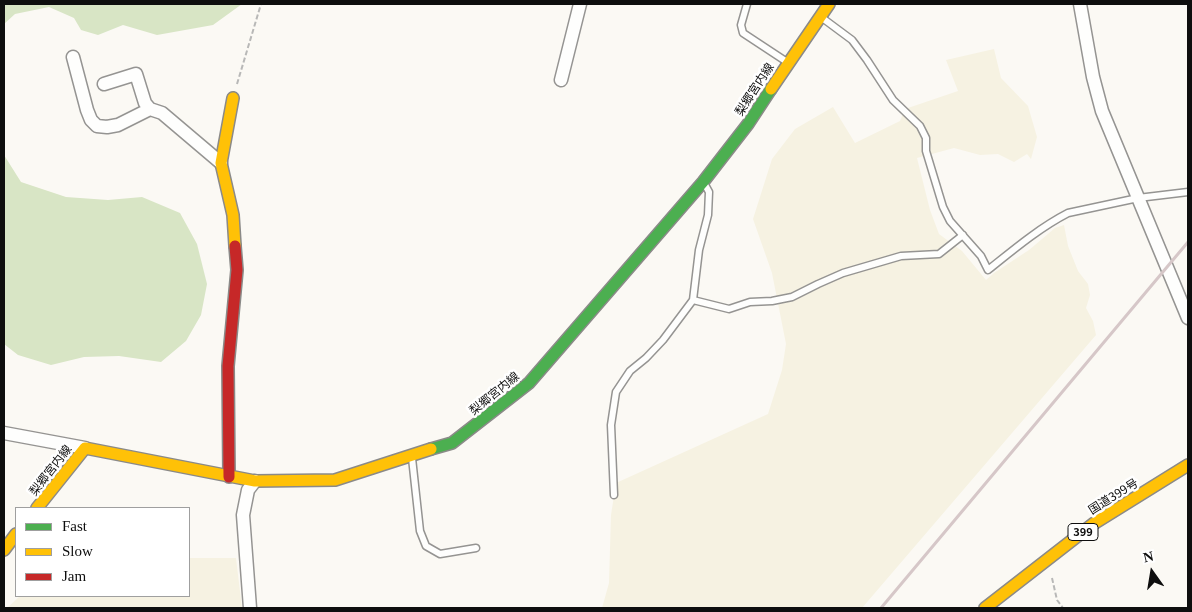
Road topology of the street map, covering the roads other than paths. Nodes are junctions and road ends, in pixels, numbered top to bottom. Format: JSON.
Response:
{"nodes":[{"id":1,"x":580,"y":4,"type":"edge"},
{"id":2,"x":746,"y":4,"type":"edge"},
{"id":3,"x":829,"y":4,"type":"edge"},
{"id":4,"x":1080,"y":4,"type":"edge"},
{"id":5,"x":821,"y":17,"type":"junction"},
{"id":6,"x":73,"y":57,"type":"dead end"},
{"id":7,"x":788,"y":62,"type":"junction"},
{"id":8,"x":561,"y":80,"type":"dead end"},
{"id":9,"x":104,"y":84,"type":"dead end"},
{"id":10,"x":233,"y":98,"type":"road end"},
{"id":11,"x":150,"y":109,"type":"junction"},
{"id":12,"x":221,"y":163,"type":"junction"},
{"id":13,"x":703,"y":182,"type":"junction"},
{"id":14,"x":1188,"y":192,"type":"edge"},
{"id":15,"x":1138,"y":198,"type":"junction"},
{"id":16,"x":963,"y":235,"type":"junction"},
{"id":17,"x":693,"y":300,"type":"junction"},
{"id":18,"x":1188,"y":318,"type":"edge"},
{"id":19,"x":4,"y":433,"type":"edge"},
{"id":20,"x":85,"y":448,"type":"junction"},
{"id":21,"x":412,"y":456,"type":"junction"},
{"id":22,"x":1188,"y":465,"type":"edge"},
{"id":23,"x":229,"y":477,"type":"junction"},
{"id":24,"x":255,"y":481,"type":"junction"},
{"id":25,"x":614,"y":495,"type":"dead end"},
{"id":26,"x":38,"y":507,"type":"edge"},
{"id":27,"x":15,"y":535,"type":"edge"},
{"id":28,"x":476,"y":548,"type":"dead end"},
{"id":29,"x":4,"y":550,"type":"edge"},
{"id":30,"x":250,"y":608,"type":"edge"},
{"id":31,"x":985,"y":608,"type":"edge"}],
"edges":[{"from":1,"to":8,"type":"street"},
{"from":2,"to":7,"type":"lane"},
{"from":3,"to":5,"type":"main road","name":"梨郷宮内線"},
{"from":4,"to":15,"type":"street"},
{"from":5,"to":7,"type":"main road","name":"梨郷宮内線"},
{"from":5,"to":16,"type":"lane"},
{"from":6,"to":11,"type":"street"},
{"from":7,"to":13,"type":"main road","name":"梨郷宮内線"},
{"from":9,"to":11,"type":"street"},
{"from":10,"to":12,"type":"main road"},
{"from":11,"to":12,"type":"street"},
{"from":12,"to":23,"type":"main road"},
{"from":13,"to":17,"type":"lane"},
{"from":13,"to":21,"type":"main road","name":"梨郷宮内線"},
{"from":14,"to":15,"type":"lane"},
{"from":15,"to":16,"type":"lane"},
{"from":15,"to":18,"type":"street"},
{"from":16,"to":17,"type":"lane"},
{"from":17,"to":25,"type":"lane"},
{"from":19,"to":20,"type":"street"},
{"from":20,"to":23,"type":"main road","name":"梨郷宮内線"},
{"from":20,"to":26,"type":"main road","name":"梨郷宮内線"},
{"from":21,"to":24,"type":"main road","name":"梨郷宮内線"},
{"from":21,"to":28,"type":"lane"},
{"from":22,"to":31,"type":"main road","name":"国道399号","number":"399"},
{"from":23,"to":24,"type":"main road","name":"梨郷宮内線"},
{"from":24,"to":30,"type":"street"},
{"from":27,"to":29,"type":"main road"}]}
